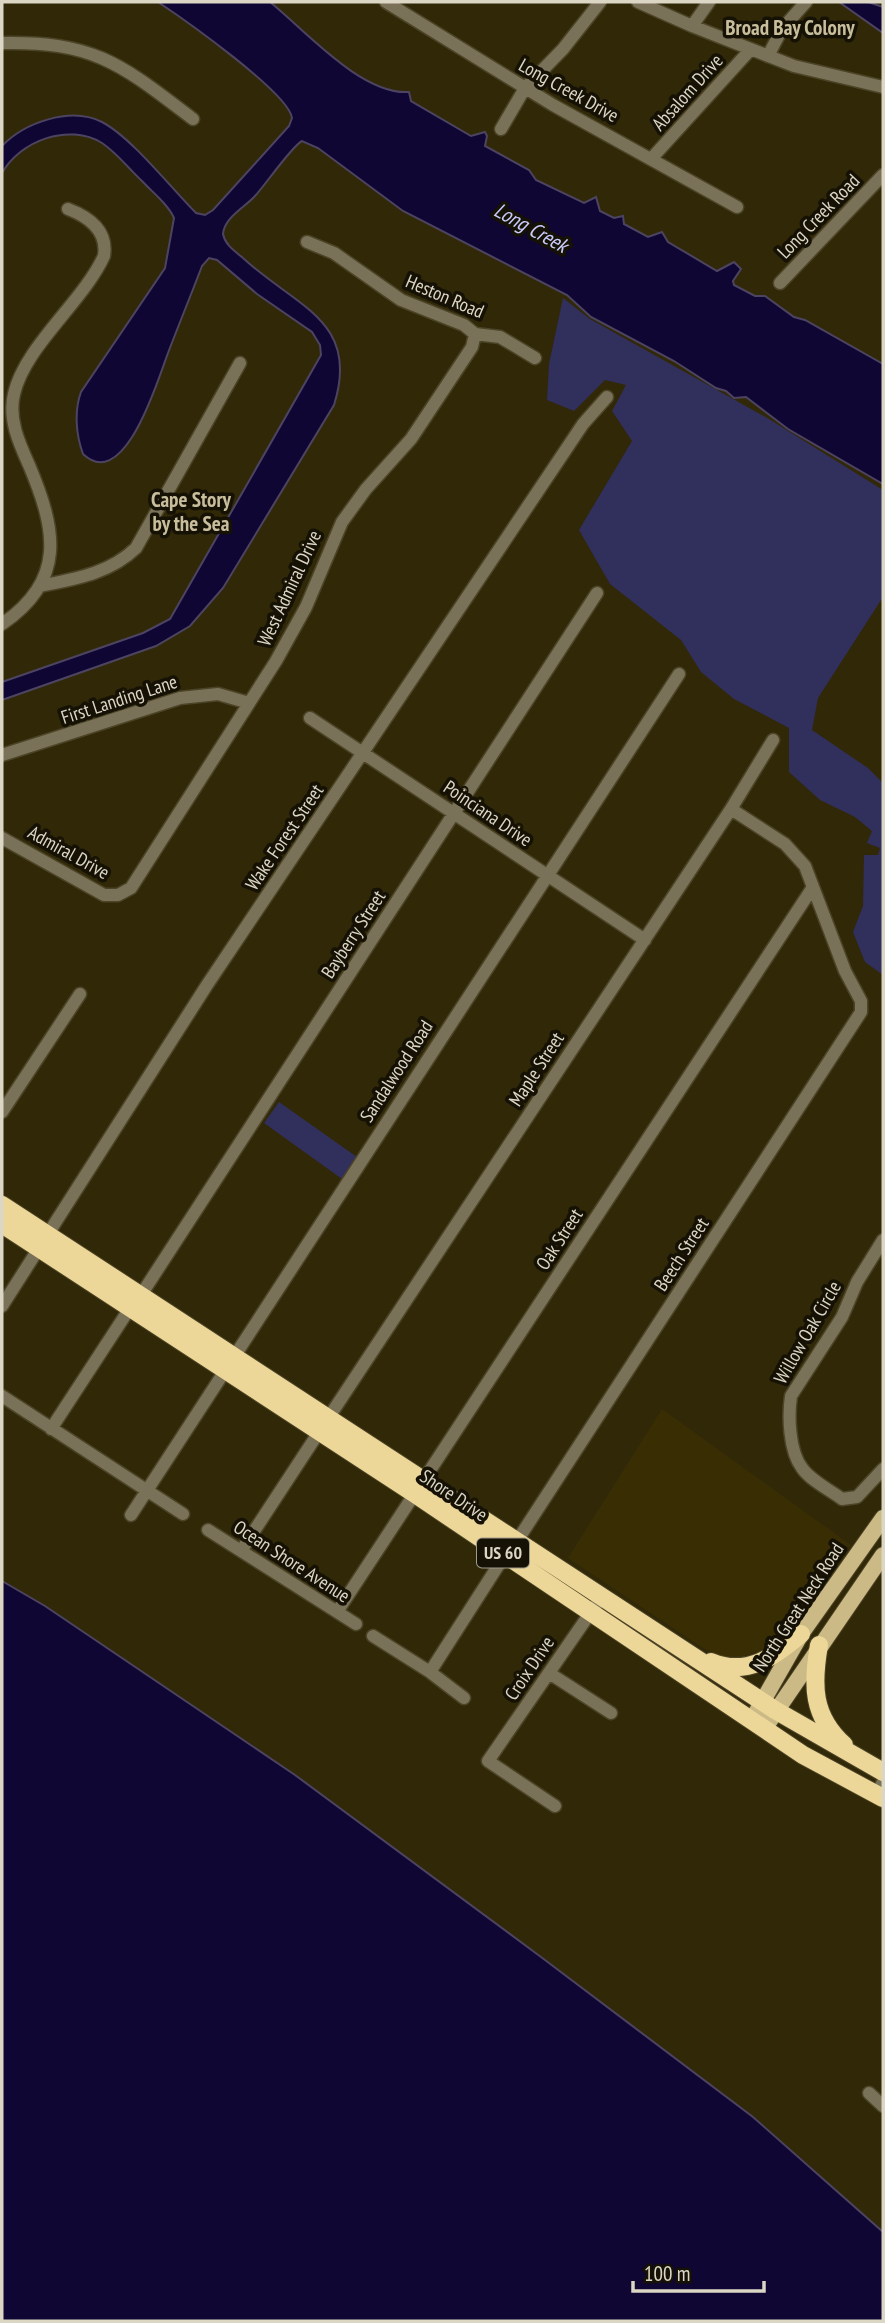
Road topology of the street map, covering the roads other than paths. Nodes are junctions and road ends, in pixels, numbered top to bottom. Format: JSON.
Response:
{"nodes":[{"id":1,"x":386,"y":2,"type":"edge"},
{"id":2,"x":600,"y":2,"type":"edge"},
{"id":3,"x":639,"y":2,"type":"edge"},
{"id":4,"x":709,"y":2,"type":"edge"},
{"id":5,"x":806,"y":2,"type":"edge"},
{"id":6,"x":692,"y":26,"type":"junction"},
{"id":7,"x":2,"y":43,"type":"edge"},
{"id":8,"x":751,"y":50,"type":"junction"},
{"id":9,"x":768,"y":56,"type":"junction"},
{"id":10,"x":883,"y":87,"type":"edge"},
{"id":11,"x":525,"y":88,"type":"junction"},
{"id":12,"x":193,"y":118,"type":"dead end"},
{"id":13,"x":501,"y":129,"type":"dead end"},
{"id":14,"x":651,"y":159,"type":"junction"},
{"id":15,"x":883,"y":175,"type":"edge"},
{"id":16,"x":737,"y":206,"type":"dead end"},
{"id":17,"x":68,"y":209,"type":"dead end"},
{"id":18,"x":307,"y":242,"type":"dead end"},
{"id":19,"x":780,"y":283,"type":"dead end"},
{"id":20,"x":475,"y":334,"type":"junction"},
{"id":21,"x":535,"y":358,"type":"dead end"},
{"id":22,"x":240,"y":363,"type":"dead end"},
{"id":23,"x":607,"y":397,"type":"dead end"},
{"id":24,"x":40,"y":586,"type":"junction"},
{"id":25,"x":597,"y":593,"type":"dead end"},
{"id":26,"x":2,"y":624,"type":"edge"},
{"id":27,"x":679,"y":674,"type":"dead end"},
{"id":28,"x":249,"y":703,"type":"junction"},
{"id":29,"x":310,"y":718,"type":"dead end"},
{"id":30,"x":773,"y":740,"type":"dead end"},
{"id":31,"x":364,"y":754,"type":"junction"},
{"id":32,"x":2,"y":755,"type":"edge"},
{"id":33,"x":731,"y":809,"type":"junction"},
{"id":34,"x":454,"y":813,"type":"junction"},
{"id":35,"x":2,"y":838,"type":"edge"},
{"id":36,"x":547,"y":875,"type":"junction"},
{"id":37,"x":813,"y":887,"type":"junction"},
{"id":38,"x":118,"y":895,"type":"joint"},
{"id":39,"x":645,"y":940,"type":"junction"},
{"id":40,"x":80,"y":994,"type":"dead end"},
{"id":41,"x":2,"y":1112,"type":"edge"},
{"id":42,"x":2,"y":1205,"type":"edge"},
{"id":43,"x":2,"y":1224,"type":"edge"},
{"id":44,"x":883,"y":1240,"type":"edge"},
{"id":45,"x":43,"y":1242,"type":"junction"},
{"id":46,"x":136,"y":1302,"type":"junction"},
{"id":47,"x":2,"y":1306,"type":"edge"},
{"id":48,"x":229,"y":1362,"type":"junction"},
{"id":49,"x":2,"y":1396,"type":"edge"},
{"id":50,"x":324,"y":1425,"type":"junction"},
{"id":51,"x":51,"y":1429,"type":"junction"},
{"id":52,"x":883,"y":1469,"type":"edge"},
{"id":53,"x":419,"y":1487,"type":"junction"},
{"id":54,"x":146,"y":1490,"type":"junction"},
{"id":55,"x":183,"y":1514,"type":"dead end"},
{"id":56,"x":131,"y":1515,"type":"dead end"},
{"id":57,"x":883,"y":1518,"type":"edge"},
{"id":58,"x":208,"y":1530,"type":"dead end"},
{"id":59,"x":517,"y":1541,"type":"junction"},
{"id":60,"x":241,"y":1551,"type":"junction"},
{"id":61,"x":505,"y":1555,"type":"junction"},
{"id":62,"x":883,"y":1555,"type":"edge"},
{"id":63,"x":602,"y":1596,"type":"junction"},
{"id":64,"x":337,"y":1612,"type":"junction"},
{"id":65,"x":590,"y":1613,"type":"junction"},
{"id":66,"x":356,"y":1625,"type":"dead end"},
{"id":67,"x":801,"y":1634,"type":"junction"},
{"id":68,"x":373,"y":1636,"type":"dead end"},
{"id":69,"x":818,"y":1645,"type":"junction"},
{"id":70,"x":691,"y":1654,"type":"junction"},
{"id":71,"x":430,"y":1672,"type":"junction"},
{"id":72,"x":549,"y":1673,"type":"junction"},
{"id":73,"x":464,"y":1698,"type":"dead end"},
{"id":74,"x":769,"y":1705,"type":"junction"},
{"id":75,"x":611,"y":1713,"type":"dead end"},
{"id":76,"x":758,"y":1724,"type":"junction"},
{"id":77,"x":862,"y":1762,"type":"junction"},
{"id":78,"x":883,"y":1772,"type":"edge"},
{"id":79,"x":881,"y":1792,"type":"edge"},
{"id":80,"x":555,"y":1806,"type":"dead end"},
{"id":81,"x":869,"y":2093,"type":"dead end"},
{"id":82,"x":883,"y":2106,"type":"edge"}],
"edges":[{"from":1,"to":11,"type":"street","name":"Long Creek Drive"},
{"from":2,"to":11,"type":"street"},
{"from":3,"to":6,"type":"street"},
{"from":4,"to":6,"type":"street"},
{"from":5,"to":9,"type":"street"},
{"from":6,"to":8,"type":"street"},
{"from":7,"to":12,"type":"street"},
{"from":8,"to":9,"type":"street"},
{"from":8,"to":14,"type":"street","name":"Absalom Drive"},
{"from":9,"to":10,"type":"street"},
{"from":11,"to":13,"type":"street"},
{"from":11,"to":14,"type":"street","name":"Long Creek Drive"},
{"from":14,"to":16,"type":"street","name":"Long Creek Drive"},
{"from":15,"to":19,"type":"street","name":"Long Creek Road"},
{"from":17,"to":24,"type":"street"},
{"from":18,"to":20,"type":"street","name":"Heston Road"},
{"from":20,"to":21,"type":"street","name":"Heston Road"},
{"from":20,"to":28,"type":"street","name":"West Admiral Drive"},
{"from":22,"to":24,"type":"street"},
{"from":23,"to":31,"type":"street","name":"Wake Forest Street"},
{"from":24,"to":26,"type":"street"},
{"from":25,"to":34,"type":"street","name":"Bayberry Street"},
{"from":27,"to":36,"type":"street","name":"Sandalwood Road"},
{"from":28,"to":32,"type":"street","name":"First Landing Lane"},
{"from":28,"to":38,"type":"street","name":"West Admiral Drive"},
{"from":29,"to":31,"type":"street","name":"Poinciana Drive"},
{"from":30,"to":33,"type":"street","name":"Maple Street"},
{"from":31,"to":34,"type":"street","name":"Poinciana Drive"},
{"from":31,"to":45,"type":"street","name":"Wake Forest Street"},
{"from":33,"to":37,"type":"street"},
{"from":33,"to":39,"type":"street","name":"Maple Street"},
{"from":34,"to":36,"type":"street","name":"Poinciana Drive"},
{"from":34,"to":46,"type":"street","name":"Bayberry Street"},
{"from":35,"to":38,"type":"street","name":"Admiral Drive"},
{"from":36,"to":39,"type":"street","name":"Poinciana Drive"},
{"from":36,"to":48,"type":"street","name":"Sandalwood Road"},
{"from":37,"to":53,"type":"street","name":"Oak Street"},
{"from":37,"to":59,"type":"street","name":"Beech Street"},
{"from":39,"to":50,"type":"street","name":"Maple Street"},
{"from":40,"to":41,"type":"street"},
{"from":42,"to":45,"type":"highway","name":"Shore Drive","number":"US 60"},
{"from":43,"to":45,"type":"highway","name":"Shore Drive","number":"US 60"},
{"from":44,"to":52,"type":"street","name":"Willow Oak Circle"},
{"from":45,"to":46,"type":"highway","name":"Shore Drive","number":"US 60"},
{"from":45,"to":47,"type":"street","name":"Wake Forest Street"},
{"from":46,"to":48,"type":"highway","name":"Shore Drive","number":"US 60"},
{"from":46,"to":51,"type":"street","name":"Bayberry Street"},
{"from":48,"to":50,"type":"highway","name":"Shore Drive","number":"US 60"},
{"from":48,"to":54,"type":"street","name":"Sandalwood Road"},
{"from":49,"to":51,"type":"street"},
{"from":50,"to":53,"type":"highway","name":"Shore Drive","number":"US 60"},
{"from":50,"to":60,"type":"street","name":"Maple Street"},
{"from":51,"to":54,"type":"street"},
{"from":53,"to":59,"type":"highway","name":"Shore Drive","number":"US 60"},
{"from":53,"to":61,"type":"highway","name":"Shore Drive","number":"US 60"},
{"from":53,"to":64,"type":"street","name":"Oak Street"},
{"from":54,"to":55,"type":"street"},
{"from":54,"to":56,"type":"street"},
{"from":57,"to":67,"type":"main road","name":"North Great Neck Road"},
{"from":58,"to":60,"type":"street","name":"Ocean Shore Avenue"},
{"from":59,"to":63,"type":"highway","name":"Shore Drive","number":"US 60"},
{"from":60,"to":64,"type":"street","name":"Ocean Shore Avenue"},
{"from":61,"to":65,"type":"highway","name":"Shore Drive","number":"US 60"},
{"from":61,"to":71,"type":"street"},
{"from":62,"to":69,"type":"main road","name":"North Great Neck Road"},
{"from":63,"to":65,"type":"street","name":"Croix Drive"},
{"from":63,"to":70,"type":"highway","name":"Shore Drive","number":"US 60"},
{"from":64,"to":66,"type":"street","name":"Ocean Shore Avenue"},
{"from":65,"to":72,"type":"street","name":"Croix Drive"},
{"from":65,"to":76,"type":"highway","name":"Shore Drive","number":"US 60"},
{"from":67,"to":70,"type":"highway"},
{"from":67,"to":74,"type":"main road","name":"North Great Neck Road"},
{"from":68,"to":71,"type":"street"},
{"from":69,"to":74,"type":"main road","name":"North Great Neck Road"},
{"from":69,"to":77,"type":"highway"},
{"from":70,"to":74,"type":"highway","name":"Shore Drive","number":"US 60"},
{"from":71,"to":73,"type":"street"},
{"from":72,"to":75,"type":"street"},
{"from":72,"to":80,"type":"street","name":"Croix Drive"},
{"from":74,"to":76,"type":"main road","name":"North Great Neck Road"},
{"from":74,"to":77,"type":"highway","name":"Shore Drive","number":"US 60"},
{"from":76,"to":79,"type":"highway","name":"Shore Drive","number":"US 60"},
{"from":77,"to":78,"type":"highway","name":"Shore Drive","number":"US 60"},
{"from":81,"to":82,"type":"street"}]}
